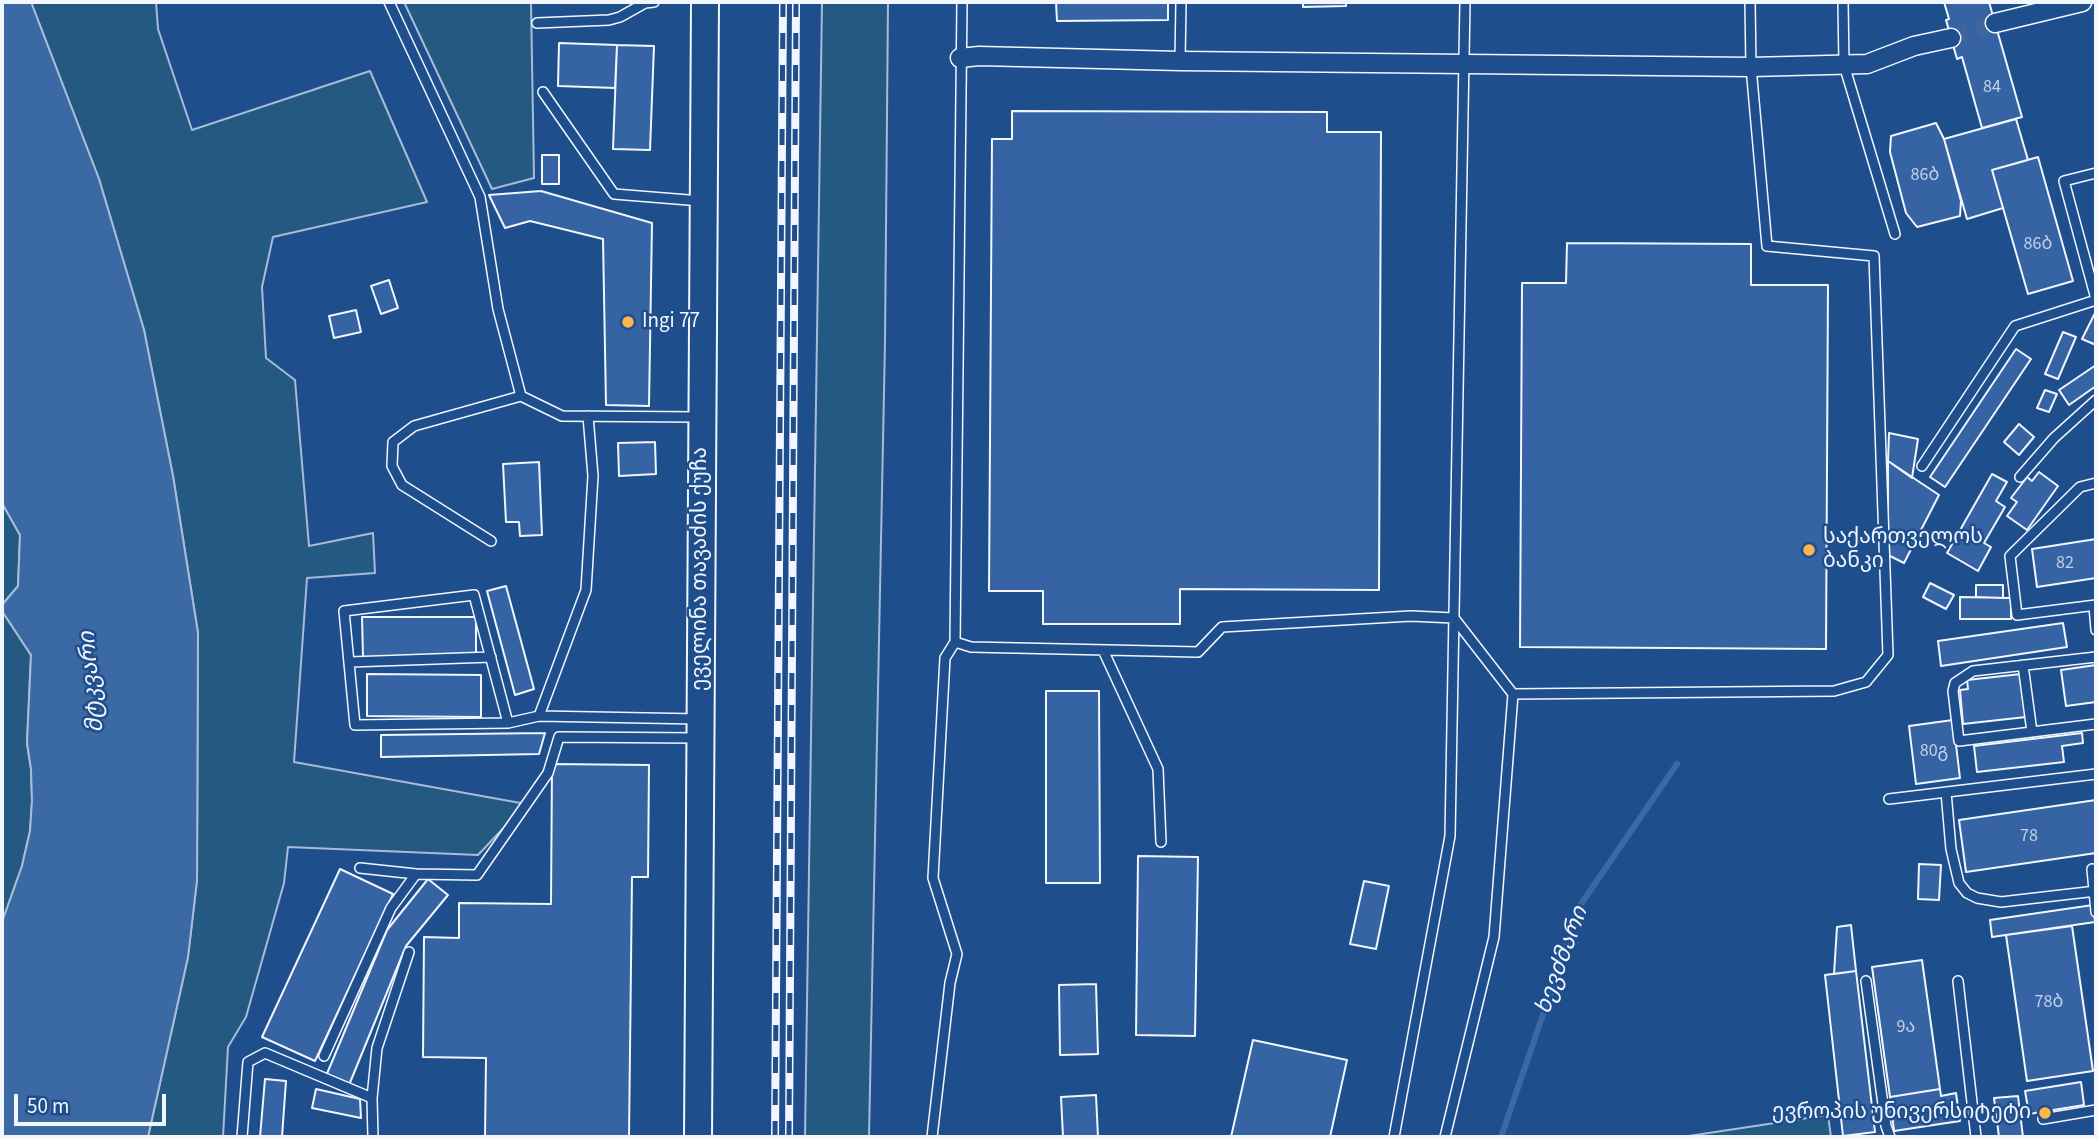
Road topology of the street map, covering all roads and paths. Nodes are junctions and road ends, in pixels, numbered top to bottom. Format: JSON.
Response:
{"nodes":[{"id":1,"x":389,"y":2,"type":"edge"},
{"id":2,"x":654,"y":2,"type":"edge"},
{"id":3,"x":705,"y":2,"type":"edge"},
{"id":4,"x":962,"y":2,"type":"edge"},
{"id":5,"x":1181,"y":2,"type":"edge"},
{"id":6,"x":1465,"y":2,"type":"edge"},
{"id":7,"x":1750,"y":2,"type":"edge"},
{"id":8,"x":1843,"y":2,"type":"edge"},
{"id":9,"x":2082,"y":2,"type":"edge"},
{"id":10,"x":537,"y":23,"type":"dead end"},
{"id":11,"x":1995,"y":23,"type":"tunnel mouth"},
{"id":12,"x":1951,"y":38,"type":"tunnel mouth"},
{"id":13,"x":960,"y":58,"type":"junction"},
{"id":14,"x":1180,"y":61,"type":"junction"},
{"id":15,"x":1464,"y":63,"type":"junction"},
{"id":16,"x":1844,"y":65,"type":"junction"},
{"id":17,"x":1751,"y":67,"type":"junction"},
{"id":18,"x":543,"y":92,"type":"dead end"},
{"id":19,"x":2096,"y":173,"type":"edge"},
{"id":20,"x":704,"y":201,"type":"junction"},
{"id":21,"x":1895,"y":234,"type":"dead end"},
{"id":22,"x":2096,"y":300,"type":"edge"},
{"id":23,"x":520,"y":396,"type":"junction"},
{"id":24,"x":2096,"y":400,"type":"edge"},
{"id":25,"x":588,"y":416,"type":"junction"},
{"id":26,"x":702,"y":417,"type":"junction"},
{"id":27,"x":1922,"y":466,"type":"dead end"},
{"id":28,"x":2020,"y":477,"type":"dead end"},
{"id":29,"x":2096,"y":483,"type":"edge"},
{"id":30,"x":491,"y":541,"type":"dead end"},
{"id":31,"x":2095,"y":605,"type":"edge"},
{"id":32,"x":1454,"y":618,"type":"junction"},
{"id":33,"x":2096,"y":630,"type":"edge"},
{"id":34,"x":955,"y":642,"type":"junction"},
{"id":35,"x":1103,"y":650,"type":"junction"},
{"id":36,"x":491,"y":657,"type":"junction"},
{"id":37,"x":2096,"y":657,"type":"edge"},
{"id":38,"x":350,"y":662,"type":"junction"},
{"id":39,"x":2023,"y":666,"type":"junction"},
{"id":40,"x":1513,"y":694,"type":"junction"},
{"id":41,"x":539,"y":716,"type":"junction"},
{"id":42,"x":508,"y":723,"type":"junction"},
{"id":43,"x":2096,"y":724,"type":"edge"},
{"id":44,"x":700,"y":728,"type":"junction"},
{"id":45,"x":2032,"y":732,"type":"junction"},
{"id":46,"x":2096,"y":774,"type":"edge"},
{"id":47,"x":1946,"y":792,"type":"junction"},
{"id":48,"x":1889,"y":799,"type":"dead end"},
{"id":49,"x":1161,"y":842,"type":"dead end"},
{"id":50,"x":360,"y":868,"type":"dead end"},
{"id":51,"x":2092,"y":869,"type":"dead end"},
{"id":52,"x":415,"y":874,"type":"junction"},
{"id":53,"x":2095,"y":891,"type":"edge"},
{"id":54,"x":2096,"y":912,"type":"edge"},
{"id":55,"x":409,"y":952,"type":"dead end"},
{"id":56,"x":1866,"y":981,"type":"dead end"},
{"id":57,"x":1958,"y":981,"type":"dead end"},
{"id":58,"x":324,"y":1056,"type":"dead end"},
{"id":59,"x":372,"y":1098,"type":"junction"},
{"id":60,"x":2096,"y":1110,"type":"edge"},
{"id":61,"x":2043,"y":1119,"type":"dead end"},
{"id":62,"x":242,"y":1137,"type":"edge"},
{"id":63,"x":373,"y":1137,"type":"edge"},
{"id":64,"x":698,"y":1137,"type":"edge"},
{"id":65,"x":932,"y":1137,"type":"edge"},
{"id":66,"x":1394,"y":1137,"type":"edge"},
{"id":67,"x":1445,"y":1137,"type":"edge"},
{"id":68,"x":1890,"y":1137,"type":"edge"},
{"id":69,"x":1976,"y":1137,"type":"edge"}],
"edges":[{"from":1,"to":23,"type":"lane"},
{"from":2,"to":10,"type":"lane"},
{"from":3,"to":20,"type":"main road","name":"ეველინა თავაძის ქუჩა"},
{"from":4,"to":13,"type":"lane"},
{"from":5,"to":14,"type":"lane"},
{"from":6,"to":15,"type":"lane"},
{"from":7,"to":17,"type":"lane"},
{"from":8,"to":16,"type":"lane"},
{"from":9,"to":11,"type":"street"},
{"from":12,"to":16,"type":"street"},
{"from":13,"to":14,"type":"street"},
{"from":13,"to":34,"type":"lane"},
{"from":14,"to":15,"type":"street"},
{"from":15,"to":17,"type":"street"},
{"from":15,"to":32,"type":"lane"},
{"from":16,"to":17,"type":"street"},
{"from":16,"to":21,"type":"lane"},
{"from":17,"to":40,"type":"lane"},
{"from":18,"to":20,"type":"lane"},
{"from":19,"to":22,"type":"lane"},
{"from":20,"to":26,"type":"main road","name":"ეველინა თავაძის ქუჩა"},
{"from":22,"to":27,"type":"lane"},
{"from":23,"to":25,"type":"lane"},
{"from":23,"to":30,"type":"lane"},
{"from":24,"to":28,"type":"lane"},
{"from":25,"to":26,"type":"lane"},
{"from":25,"to":41,"type":"lane"},
{"from":26,"to":44,"type":"main road","name":"ეველინა თავაძის ქუჩა"},
{"from":29,"to":31,"type":"lane"},
{"from":31,"to":33,"type":"lane"},
{"from":32,"to":35,"type":"lane"},
{"from":32,"to":40,"type":"lane"},
{"from":32,"to":66,"type":"lane"},
{"from":34,"to":35,"type":"lane"},
{"from":34,"to":65,"type":"lane"},
{"from":35,"to":49,"type":"lane"},
{"from":36,"to":38,"type":"lane"},
{"from":36,"to":38,"type":"lane"},
{"from":36,"to":42,"type":"lane"},
{"from":37,"to":39,"type":"lane"},
{"from":38,"to":42,"type":"lane"},
{"from":39,"to":45,"type":"lane"},
{"from":39,"to":45,"type":"lane"},
{"from":40,"to":67,"type":"lane"},
{"from":41,"to":42,"type":"lane"},
{"from":41,"to":44,"type":"lane"},
{"from":43,"to":45,"type":"lane"},
{"from":44,"to":52,"type":"lane"},
{"from":44,"to":64,"type":"main road","name":"ეველინა თავაძის ქუჩა"},
{"from":46,"to":47,"type":"lane"},
{"from":47,"to":48,"type":"lane"},
{"from":47,"to":53,"type":"lane"},
{"from":50,"to":52,"type":"lane"},
{"from":51,"to":53,"type":"lane"},
{"from":52,"to":58,"type":"lane"},
{"from":53,"to":54,"type":"lane"},
{"from":55,"to":59,"type":"lane"},
{"from":56,"to":68,"type":"lane"},
{"from":57,"to":69,"type":"lane"},
{"from":59,"to":62,"type":"lane"},
{"from":59,"to":63,"type":"lane"},
{"from":60,"to":61,"type":"lane"}]}
